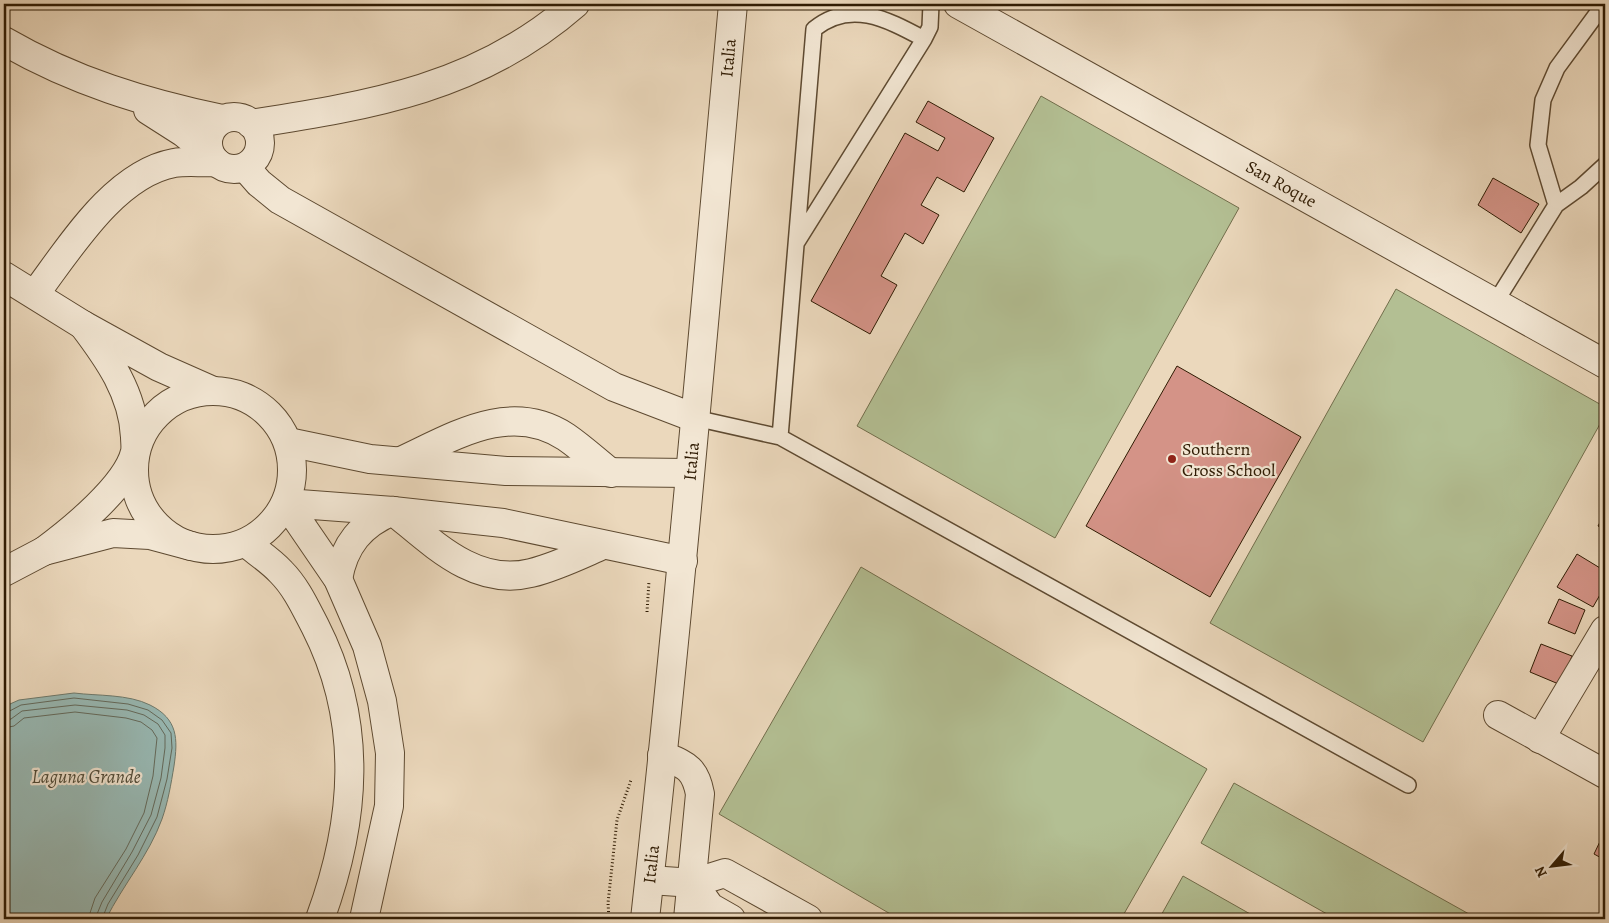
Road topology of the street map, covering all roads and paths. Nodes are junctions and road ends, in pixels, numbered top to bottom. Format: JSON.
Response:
{"nodes":[{"id":1,"x":575,"y":4,"type":"edge"},
{"id":2,"x":733,"y":4,"type":"edge"},
{"id":3,"x":931,"y":4,"type":"edge"},
{"id":4,"x":958,"y":4,"type":"edge"},
{"id":5,"x":1604,"y":4,"type":"edge"},
{"id":6,"x":924,"y":39,"type":"junction"},
{"id":7,"x":4,"y":41,"type":"edge"},
{"id":8,"x":128,"y":97,"type":"junction"},
{"id":9,"x":222,"y":119,"type":"junction"},
{"id":10,"x":251,"y":124,"type":"junction"},
{"id":11,"x":213,"y":158,"type":"junction"},
{"id":12,"x":1605,"y":165,"type":"edge"},
{"id":13,"x":245,"y":167,"type":"junction"},
{"id":14,"x":1556,"y":205,"type":"junction"},
{"id":15,"x":796,"y":242,"type":"junction"},
{"id":16,"x":4,"y":276,"type":"edge"},
{"id":17,"x":35,"y":294,"type":"junction"},
{"id":18,"x":1495,"y":303,"type":"junction"},
{"id":19,"x":83,"y":325,"type":"junction"},
{"id":20,"x":1605,"y":364,"type":"edge"},
{"id":21,"x":211,"y":390,"type":"junction"},
{"id":22,"x":695,"y":418,"type":"junction"},
{"id":23,"x":780,"y":436,"type":"junction"},
{"id":24,"x":288,"y":442,"type":"junction"},
{"id":25,"x":136,"y":452,"type":"junction"},
{"id":26,"x":401,"y":462,"type":"junction"},
{"id":27,"x":611,"y":472,"type":"junction"},
{"id":28,"x":689,"y":473,"type":"junction"},
{"id":29,"x":286,"y":503,"type":"junction"},
{"id":30,"x":393,"y":511,"type":"junction"},
{"id":31,"x":246,"y":543,"type":"junction"},
{"id":32,"x":603,"y":545,"type":"junction"},
{"id":33,"x":191,"y":546,"type":"junction"},
{"id":34,"x":44,"y":551,"type":"junction"},
{"id":35,"x":683,"y":561,"type":"junction"},
{"id":36,"x":4,"y":572,"type":"edge"},
{"id":37,"x":649,"y":576,"type":"dead end"},
{"id":38,"x":338,"y":579,"type":"junction"},
{"id":39,"x":647,"y":619,"type":"dead end"},
{"id":40,"x":1605,"y":630,"type":"edge"},
{"id":41,"x":1498,"y":716,"type":"dead end"},
{"id":42,"x":1540,"y":740,"type":"junction"},
{"id":43,"x":662,"y":755,"type":"junction"},
{"id":44,"x":1605,"y":774,"type":"edge"},
{"id":45,"x":632,"y":776,"type":"dead end"},
{"id":46,"x":1408,"y":785,"type":"dead end"},
{"id":47,"x":650,"y":880,"type":"junction"},
{"id":48,"x":693,"y":883,"type":"junction"},
{"id":49,"x":320,"y":919,"type":"edge"},
{"id":50,"x":364,"y":919,"type":"edge"},
{"id":51,"x":609,"y":919,"type":"edge"},
{"id":52,"x":645,"y":919,"type":"edge"},
{"id":53,"x":688,"y":919,"type":"edge"},
{"id":54,"x":731,"y":919,"type":"edge"},
{"id":55,"x":808,"y":919,"type":"edge"}],
"edges":[{"from":1,"to":10,"type":"street"},
{"from":2,"to":22,"type":"street","name":"Italia"},
{"from":3,"to":6,"type":"lane"},
{"from":4,"to":18,"type":"street","name":"San Roque"},
{"from":5,"to":14,"type":"lane"},
{"from":6,"to":15,"type":"lane"},
{"from":6,"to":15,"type":"lane"},
{"from":7,"to":8,"type":"street"},
{"from":8,"to":9,"type":"street"},
{"from":8,"to":11,"type":"street"},
{"from":9,"to":10,"type":"street"},
{"from":9,"to":11,"type":"street"},
{"from":10,"to":13,"type":"street"},
{"from":11,"to":13,"type":"street"},
{"from":11,"to":17,"type":"street"},
{"from":12,"to":14,"type":"lane"},
{"from":13,"to":22,"type":"street"},
{"from":14,"to":18,"type":"lane"},
{"from":15,"to":23,"type":"lane"},
{"from":16,"to":17,"type":"street"},
{"from":17,"to":19,"type":"street"},
{"from":18,"to":20,"type":"street","name":"San Roque"},
{"from":19,"to":21,"type":"street"},
{"from":19,"to":25,"type":"street"},
{"from":21,"to":24,"type":"street"},
{"from":21,"to":25,"type":"street"},
{"from":22,"to":23,"type":"lane"},
{"from":22,"to":28,"type":"street","name":"Italia"},
{"from":23,"to":46,"type":"lane"},
{"from":24,"to":26,"type":"street"},
{"from":24,"to":29,"type":"street"},
{"from":25,"to":33,"type":"street"},
{"from":25,"to":34,"type":"street"},
{"from":26,"to":27,"type":"street"},
{"from":26,"to":27,"type":"street"},
{"from":27,"to":28,"type":"street"},
{"from":28,"to":35,"type":"street","name":"Italia"},
{"from":29,"to":30,"type":"street"},
{"from":29,"to":31,"type":"street"},
{"from":29,"to":38,"type":"street"},
{"from":30,"to":32,"type":"street"},
{"from":30,"to":32,"type":"street"},
{"from":30,"to":38,"type":"street"},
{"from":31,"to":33,"type":"street"},
{"from":31,"to":49,"type":"street"},
{"from":32,"to":35,"type":"street"},
{"from":33,"to":34,"type":"street"},
{"from":34,"to":36,"type":"street"},
{"from":35,"to":43,"type":"street","name":"Italia"},
{"from":37,"to":39,"type":"path"},
{"from":38,"to":50,"type":"street"},
{"from":40,"to":42,"type":"street"},
{"from":41,"to":42,"type":"street"},
{"from":42,"to":44,"type":"street"},
{"from":43,"to":47,"type":"street","name":"Italia"},
{"from":43,"to":48,"type":"street"},
{"from":45,"to":51,"type":"path"},
{"from":47,"to":48,"type":"street"},
{"from":47,"to":52,"type":"street","name":"Italia"},
{"from":48,"to":53,"type":"street"},
{"from":48,"to":54,"type":"street"},
{"from":48,"to":55,"type":"street"}]}
